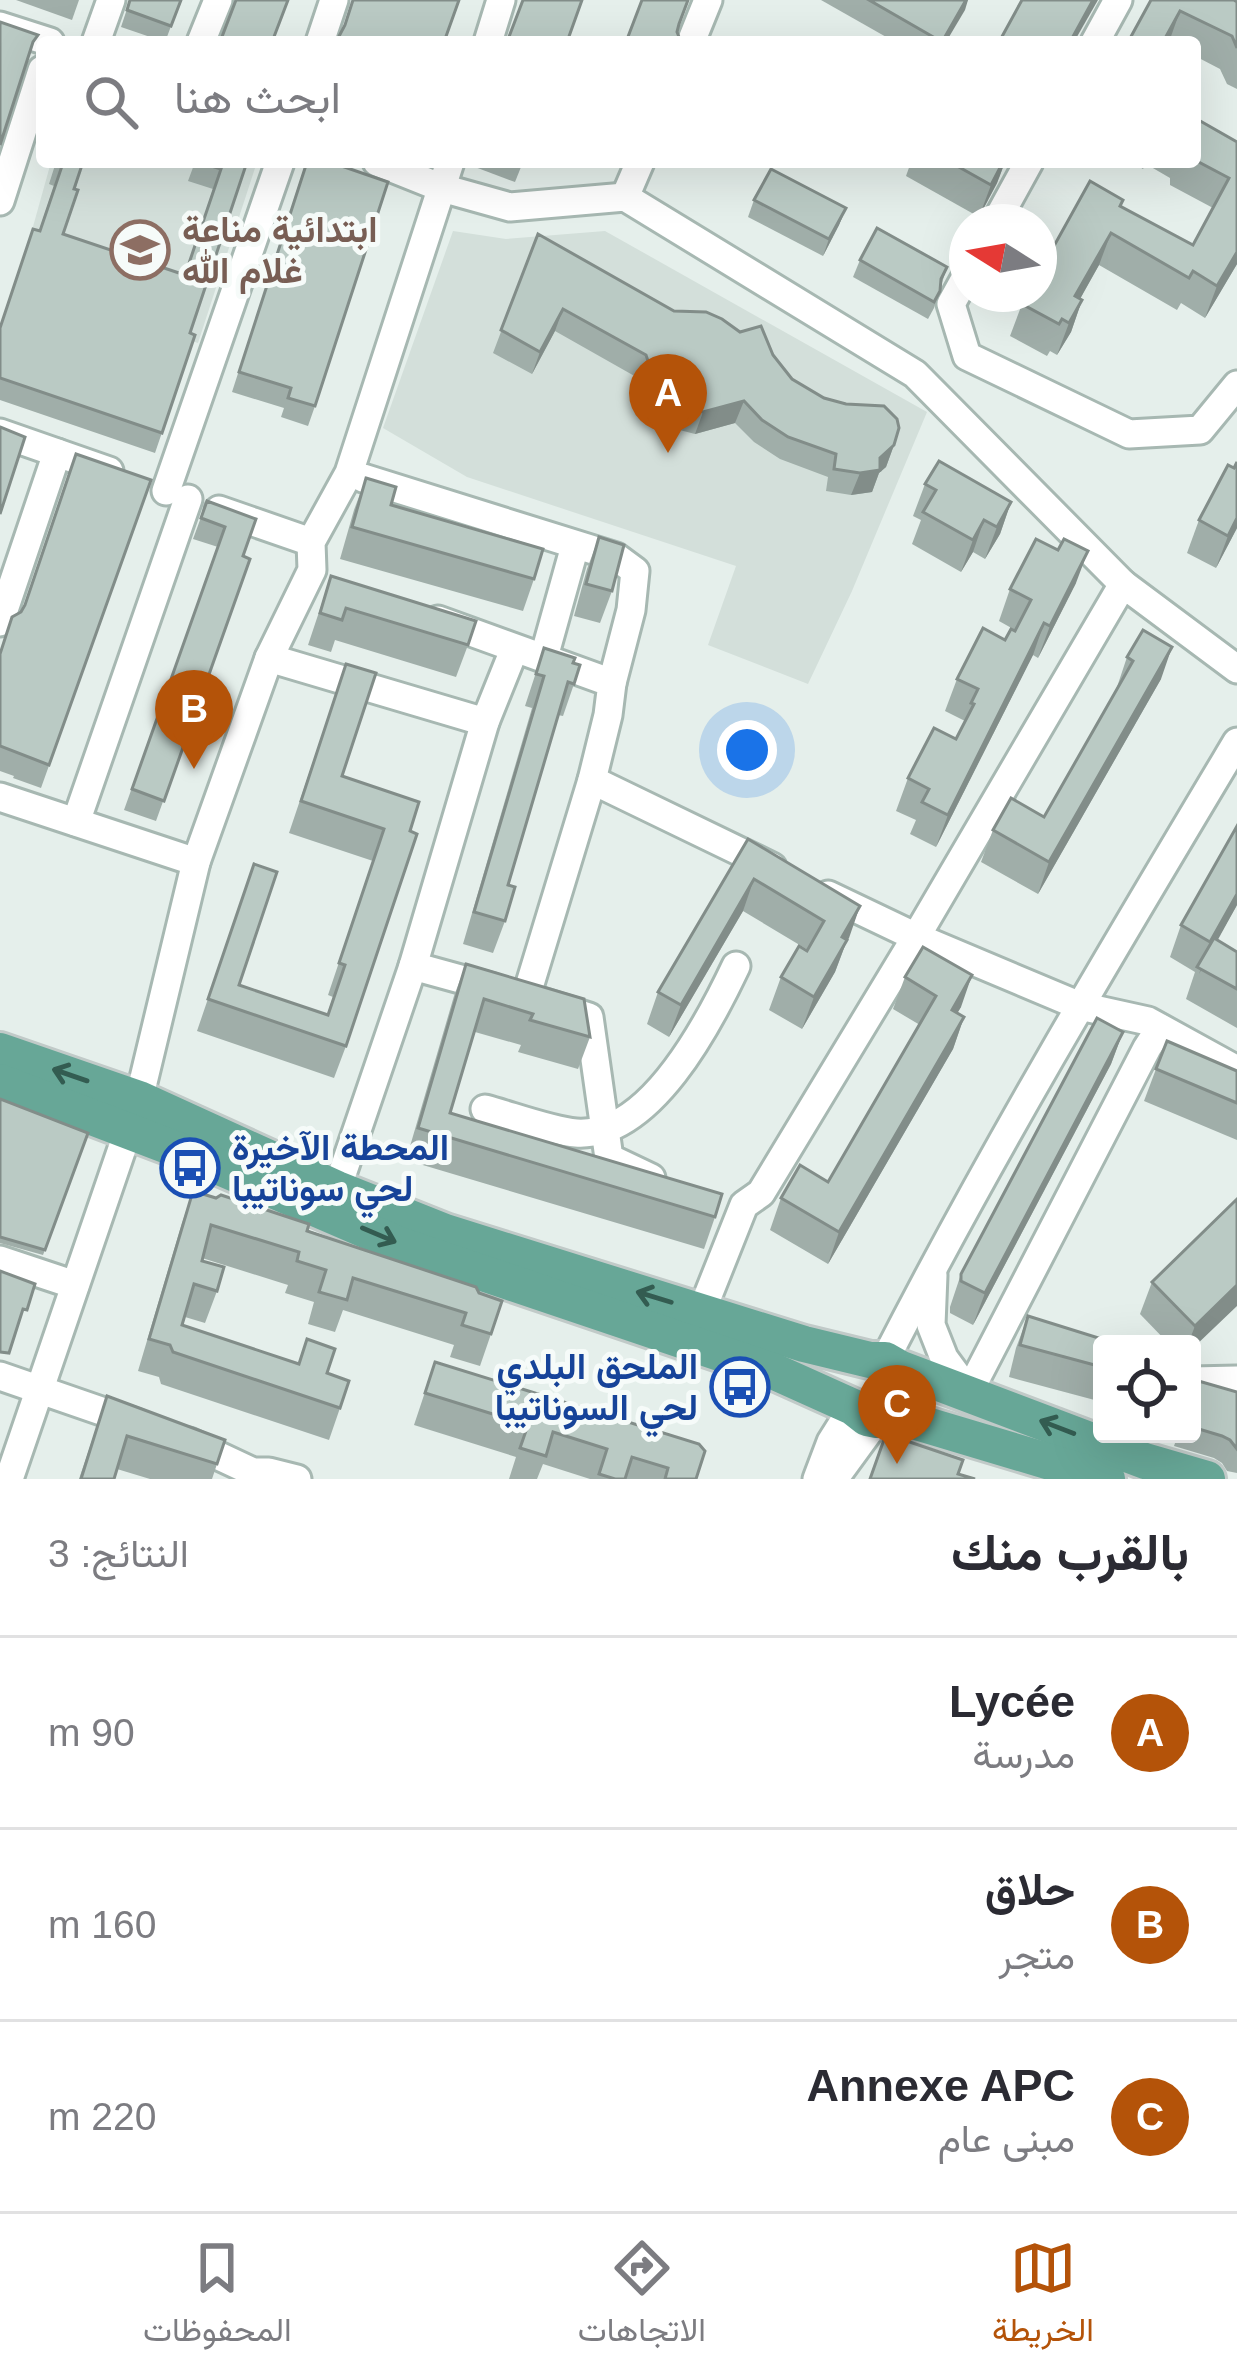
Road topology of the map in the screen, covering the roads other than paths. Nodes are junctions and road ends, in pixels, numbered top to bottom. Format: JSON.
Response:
{"nodes":[{"id":1,"x":111,"y":0,"type":"edge"},
{"id":2,"x":218,"y":0,"type":"edge"},
{"id":3,"x":334,"y":0,"type":"edge"},
{"id":4,"x":501,"y":0,"type":"edge"},
{"id":5,"x":708,"y":0,"type":"edge"},
{"id":6,"x":1118,"y":0,"type":"edge"},
{"id":7,"x":0,"y":26,"type":"edge"},
{"id":8,"x":98,"y":36,"type":"edge"},
{"id":9,"x":203,"y":36,"type":"edge"},
{"id":10,"x":322,"y":36,"type":"edge"},
{"id":11,"x":490,"y":36,"type":"edge"},
{"id":12,"x":693,"y":36,"type":"edge"},
{"id":13,"x":1098,"y":36,"type":"edge"},
{"id":14,"x":36,"y":38,"type":"edge"},
{"id":15,"x":36,"y":89,"type":"edge"},
{"id":16,"x":278,"y":168,"type":"edge"},
{"id":17,"x":409,"y":168,"type":"edge"},
{"id":18,"x":637,"y":168,"type":"edge"},
{"id":19,"x":1026,"y":168,"type":"edge"},
{"id":20,"x":446,"y":175,"type":"edge"},
{"id":21,"x":625,"y":197,"type":"junction"},
{"id":22,"x":0,"y":201,"type":"edge"},
{"id":23,"x":1006,"y":204,"type":"edge"},
{"id":24,"x":954,"y":312,"type":"edge"},
{"id":25,"x":1237,"y":385,"type":"edge"},
{"id":26,"x":0,"y":433,"type":"edge"},
{"id":27,"x":57,"y":453,"type":"junction"},
{"id":28,"x":349,"y":473,"type":"junction"},
{"id":29,"x":177,"y":495,"type":"junction"},
{"id":30,"x":575,"y":546,"type":"junction"},
{"id":31,"x":318,"y":563,"type":"junction"},
{"id":32,"x":1123,"y":584,"type":"junction"},
{"id":33,"x":413,"y":610,"type":"edge"},
{"id":34,"x":0,"y":622,"type":"edge"},
{"id":35,"x":514,"y":650,"type":"junction"},
{"id":36,"x":544,"y":657,"type":"junction"},
{"id":37,"x":269,"y":658,"type":"junction"},
{"id":38,"x":1237,"y":669,"type":"edge"},
{"id":39,"x":612,"y":683,"type":"junction"},
{"id":40,"x":485,"y":722,"type":"junction"},
{"id":41,"x":1237,"y":742,"type":"edge"},
{"id":42,"x":592,"y":780,"type":"junction"},
{"id":43,"x":0,"y":797,"type":"edge"},
{"id":44,"x":76,"y":822,"type":"junction"},
{"id":45,"x":196,"y":862,"type":"junction"},
{"id":46,"x":916,"y":937,"type":"junction"},
{"id":47,"x":413,"y":966,"type":"junction"},
{"id":48,"x":736,"y":966,"type":"dead end"},
{"id":49,"x":526,"y":997,"type":"junction"},
{"id":50,"x":1080,"y":1006,"type":"junction"},
{"id":51,"x":1160,"y":1028,"type":"junction"},
{"id":52,"x":0,"y":1051,"type":"edge"},
{"id":53,"x":1237,"y":1070,"type":"edge"},
{"id":54,"x":0,"y":1082,"type":"edge"},
{"id":55,"x":485,"y":1108,"type":"dead end"},
{"id":56,"x":133,"y":1114,"type":"junction"},
{"id":57,"x":605,"y":1131,"type":"junction"},
{"id":58,"x":686,"y":1187,"type":"edge"},
{"id":59,"x":337,"y":1189,"type":"junction"},
{"id":60,"x":0,"y":1260,"type":"edge"},
{"id":61,"x":934,"y":1265,"type":"junction"},
{"id":62,"x":75,"y":1286,"type":"junction"},
{"id":63,"x":695,"y":1327,"type":"junction"},
{"id":64,"x":885,"y":1363,"type":"junction"},
{"id":65,"x":0,"y":1376,"type":"edge"},
{"id":66,"x":1237,"y":1380,"type":"edge"},
{"id":67,"x":1201,"y":1381,"type":"edge"},
{"id":68,"x":40,"y":1389,"type":"junction"},
{"id":69,"x":969,"y":1392,"type":"junction"},
{"id":70,"x":862,"y":1409,"type":"junction"},
{"id":71,"x":1149,"y":1448,"type":"edge"},
{"id":72,"x":253,"y":1476,"type":"edge"},
{"id":73,"x":9,"y":1479,"type":"edge"},
{"id":74,"x":298,"y":1479,"type":"edge"},
{"id":75,"x":817,"y":1479,"type":"edge"},
{"id":76,"x":834,"y":1479,"type":"edge"},
{"id":77,"x":1107,"y":1479,"type":"edge"},
{"id":78,"x":1208,"y":1479,"type":"edge"}],
"edges":[{"from":1,"to":8,"type":"street"},
{"from":2,"to":9,"type":"street"},
{"from":3,"to":10,"type":"street"},
{"from":4,"to":11,"type":"street"},
{"from":5,"to":12,"type":"street"},
{"from":6,"to":13,"type":"street"},
{"from":7,"to":14,"type":"street"},
{"from":15,"to":22,"type":"street"},
{"from":16,"to":29,"type":"street"},
{"from":17,"to":20,"type":"street"},
{"from":18,"to":21,"type":"street"},
{"from":19,"to":23,"type":"street"},
{"from":20,"to":21,"type":"street"},
{"from":20,"to":28,"type":"street"},
{"from":21,"to":32,"type":"street"},
{"from":24,"to":25,"type":"street"},
{"from":26,"to":27,"type":"street"},
{"from":27,"to":29,"type":"street"},
{"from":27,"to":34,"type":"street"},
{"from":28,"to":30,"type":"street"},
{"from":28,"to":31,"type":"street"},
{"from":29,"to":31,"type":"street"},
{"from":29,"to":44,"type":"street"},
{"from":30,"to":36,"type":"street"},
{"from":30,"to":39,"type":"street"},
{"from":31,"to":37,"type":"street"},
{"from":32,"to":38,"type":"street"},
{"from":32,"to":46,"type":"street"},
{"from":33,"to":35,"type":"street"},
{"from":35,"to":36,"type":"street"},
{"from":35,"to":40,"type":"street"},
{"from":36,"to":39,"type":"street"},
{"from":37,"to":40,"type":"street"},
{"from":37,"to":45,"type":"street"},
{"from":39,"to":42,"type":"street"},
{"from":40,"to":47,"type":"street"},
{"from":41,"to":50,"type":"street"},
{"from":42,"to":46,"type":"street"},
{"from":42,"to":49,"type":"street"},
{"from":43,"to":44,"type":"street"},
{"from":44,"to":45,"type":"street"},
{"from":45,"to":56,"type":"street"},
{"from":46,"to":50,"type":"street"},
{"from":46,"to":63,"type":"street"},
{"from":47,"to":49,"type":"street"},
{"from":47,"to":59,"type":"street"},
{"from":48,"to":57,"type":"street"},
{"from":49,"to":57,"type":"street"},
{"from":50,"to":51,"type":"street"},
{"from":50,"to":61,"type":"street"},
{"from":51,"to":53,"type":"street"},
{"from":51,"to":69,"type":"street"},
{"from":56,"to":52,"type":"main road","one_way":true},
{"from":54,"to":56,"type":"main road"},
{"from":55,"to":57,"type":"street"},
{"from":56,"to":59,"type":"main road"},
{"from":56,"to":62,"type":"street"},
{"from":56,"to":63,"type":"main road","one_way":true},
{"from":57,"to":58,"type":"street"},
{"from":63,"to":59,"type":"main road","one_way":true},
{"from":60,"to":62,"type":"street"},
{"from":61,"to":64,"type":"street"},
{"from":61,"to":69,"type":"street"},
{"from":62,"to":68,"type":"street"},
{"from":63,"to":64,"type":"main road"},
{"from":63,"to":70,"type":"main road"},
{"from":64,"to":69,"type":"main road"},
{"from":64,"to":70,"type":"main road"},
{"from":64,"to":70,"type":"main road"},
{"from":65,"to":68,"type":"street"},
{"from":66,"to":67,"type":"street"},
{"from":68,"to":72,"type":"street"},
{"from":68,"to":73,"type":"street"},
{"from":71,"to":69,"type":"main road","one_way":true},
{"from":70,"to":75,"type":"street"},
{"from":70,"to":76,"type":"street"},
{"from":70,"to":77,"type":"main road"},
{"from":71,"to":78,"type":"main road"},
{"from":72,"to":74,"type":"street"}]}
